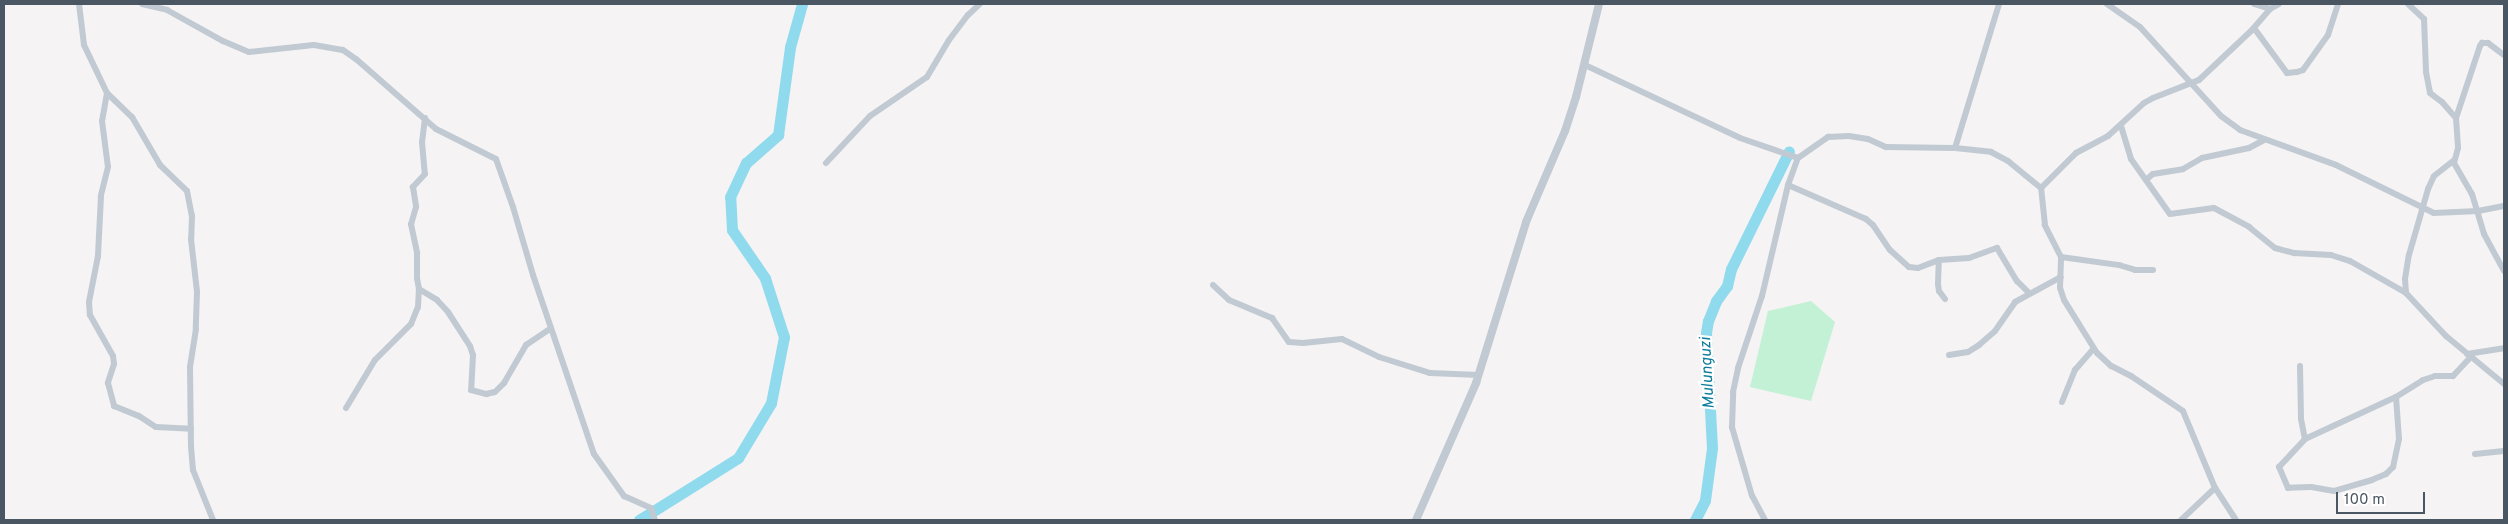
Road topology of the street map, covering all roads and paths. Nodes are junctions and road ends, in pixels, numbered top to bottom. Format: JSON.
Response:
{"nodes":[{"id":1,"x":79,"y":4,"type":"edge"},
{"id":2,"x":142,"y":4,"type":"edge"},
{"id":3,"x":980,"y":4,"type":"edge"},
{"id":4,"x":1600,"y":4,"type":"edge"},
{"id":5,"x":1999,"y":4,"type":"edge"},
{"id":6,"x":2107,"y":4,"type":"edge"},
{"id":7,"x":2254,"y":4,"type":"edge"},
{"id":8,"x":2279,"y":4,"type":"edge"},
{"id":9,"x":2338,"y":4,"type":"edge"},
{"id":10,"x":2408,"y":4,"type":"edge"},
{"id":11,"x":2270,"y":9,"type":"junction"},
{"id":12,"x":2254,"y":28,"type":"junction"},
{"id":13,"x":2504,"y":55,"type":"edge"},
{"id":14,"x":1585,"y":65,"type":"junction"},
{"id":15,"x":2193,"y":84,"type":"junction"},
{"id":16,"x":107,"y":93,"type":"junction"},
{"id":17,"x":425,"y":118,"type":"junction"},
{"id":18,"x":2456,"y":118,"type":"junction"},
{"id":19,"x":2121,"y":126,"type":"junction"},
{"id":20,"x":2264,"y":140,"type":"junction"},
{"id":21,"x":1955,"y":148,"type":"junction"},
{"id":22,"x":1798,"y":158,"type":"junction"},
{"id":23,"x":2454,"y":161,"type":"junction"},
{"id":24,"x":826,"y":163,"type":"dead end"},
{"id":25,"x":2146,"y":180,"type":"junction"},
{"id":26,"x":1788,"y":185,"type":"junction"},
{"id":27,"x":2041,"y":188,"type":"junction"},
{"id":28,"x":2504,"y":206,"type":"edge"},
{"id":29,"x":2423,"y":209,"type":"junction"},
{"id":30,"x":2478,"y":211,"type":"junction"},
{"id":31,"x":2062,"y":257,"type":"junction"},
{"id":32,"x":1939,"y":260,"type":"junction"},
{"id":33,"x":2153,"y":270,"type":"dead end"},
{"id":34,"x":2504,"y":271,"type":"edge"},
{"id":35,"x":2061,"y":277,"type":"junction"},
{"id":36,"x":1213,"y":286,"type":"dead end"},
{"id":37,"x":420,"y":289,"type":"junction"},
{"id":38,"x":2406,"y":293,"type":"junction"},
{"id":39,"x":2030,"y":294,"type":"junction"},
{"id":40,"x":1945,"y":299,"type":"dead end"},
{"id":41,"x":552,"y":328,"type":"junction"},
{"id":42,"x":2504,"y":348,"type":"edge"},
{"id":43,"x":2093,"y":349,"type":"junction"},
{"id":44,"x":1949,"y":355,"type":"dead end"},
{"id":45,"x":2469,"y":356,"type":"junction"},
{"id":46,"x":2300,"y":366,"type":"dead end"},
{"id":47,"x":1479,"y":374,"type":"junction"},
{"id":48,"x":2504,"y":384,"type":"edge"},
{"id":49,"x":2396,"y":397,"type":"junction"},
{"id":50,"x":2062,"y":402,"type":"dead end"},
{"id":51,"x":346,"y":408,"type":"dead end"},
{"id":52,"x":191,"y":429,"type":"junction"},
{"id":53,"x":2306,"y":439,"type":"junction"},
{"id":54,"x":2504,"y":451,"type":"edge"},
{"id":55,"x":2475,"y":454,"type":"dead end"},
{"id":56,"x":2215,"y":488,"type":"junction"},
{"id":57,"x":213,"y":520,"type":"edge"},
{"id":58,"x":655,"y":520,"type":"edge"},
{"id":59,"x":1416,"y":520,"type":"edge"},
{"id":60,"x":1765,"y":520,"type":"edge"},
{"id":61,"x":2181,"y":520,"type":"edge"},
{"id":62,"x":2236,"y":520,"type":"edge"}],
"edges":[{"from":1,"to":16,"type":"street"},
{"from":2,"to":17,"type":"street"},
{"from":3,"to":24,"type":"street"},
{"from":4,"to":14,"type":"street"},
{"from":5,"to":21,"type":"street"},
{"from":6,"to":15,"type":"street"},
{"from":7,"to":11,"type":"street"},
{"from":8,"to":11,"type":"street"},
{"from":9,"to":12,"type":"street"},
{"from":10,"to":18,"type":"street"},
{"from":11,"to":12,"type":"street"},
{"from":12,"to":15,"type":"street"},
{"from":13,"to":18,"type":"street"},
{"from":14,"to":22,"type":"street"},
{"from":14,"to":47,"type":"street"},
{"from":15,"to":19,"type":"street"},
{"from":15,"to":20,"type":"street"},
{"from":16,"to":52,"type":"street"},
{"from":16,"to":52,"type":"street"},
{"from":17,"to":37,"type":"street"},
{"from":17,"to":41,"type":"street"},
{"from":18,"to":23,"type":"street"},
{"from":19,"to":25,"type":"street"},
{"from":19,"to":27,"type":"street"},
{"from":20,"to":25,"type":"street"},
{"from":20,"to":29,"type":"street"},
{"from":21,"to":22,"type":"street"},
{"from":21,"to":27,"type":"street"},
{"from":22,"to":26,"type":"street"},
{"from":23,"to":29,"type":"street"},
{"from":23,"to":30,"type":"street"},
{"from":25,"to":38,"type":"street"},
{"from":26,"to":32,"type":"street"},
{"from":26,"to":60,"type":"street"},
{"from":27,"to":31,"type":"street"},
{"from":28,"to":30,"type":"street"},
{"from":29,"to":30,"type":"street"},
{"from":29,"to":38,"type":"street"},
{"from":30,"to":34,"type":"street"},
{"from":31,"to":33,"type":"street"},
{"from":31,"to":35,"type":"street"},
{"from":32,"to":39,"type":"street"},
{"from":32,"to":40,"type":"street"},
{"from":35,"to":39,"type":"street"},
{"from":35,"to":43,"type":"street"},
{"from":36,"to":47,"type":"street"},
{"from":37,"to":41,"type":"street"},
{"from":37,"to":51,"type":"street"},
{"from":38,"to":45,"type":"street"},
{"from":39,"to":44,"type":"street"},
{"from":41,"to":58,"type":"street"},
{"from":42,"to":45,"type":"street"},
{"from":43,"to":50,"type":"street"},
{"from":43,"to":56,"type":"street"},
{"from":45,"to":48,"type":"street"},
{"from":45,"to":49,"type":"street"},
{"from":46,"to":53,"type":"street"},
{"from":47,"to":59,"type":"street"},
{"from":49,"to":53,"type":"street"},
{"from":49,"to":53,"type":"street"},
{"from":52,"to":57,"type":"street"},
{"from":54,"to":55,"type":"street"},
{"from":56,"to":61,"type":"street"},
{"from":56,"to":62,"type":"street"}]}
